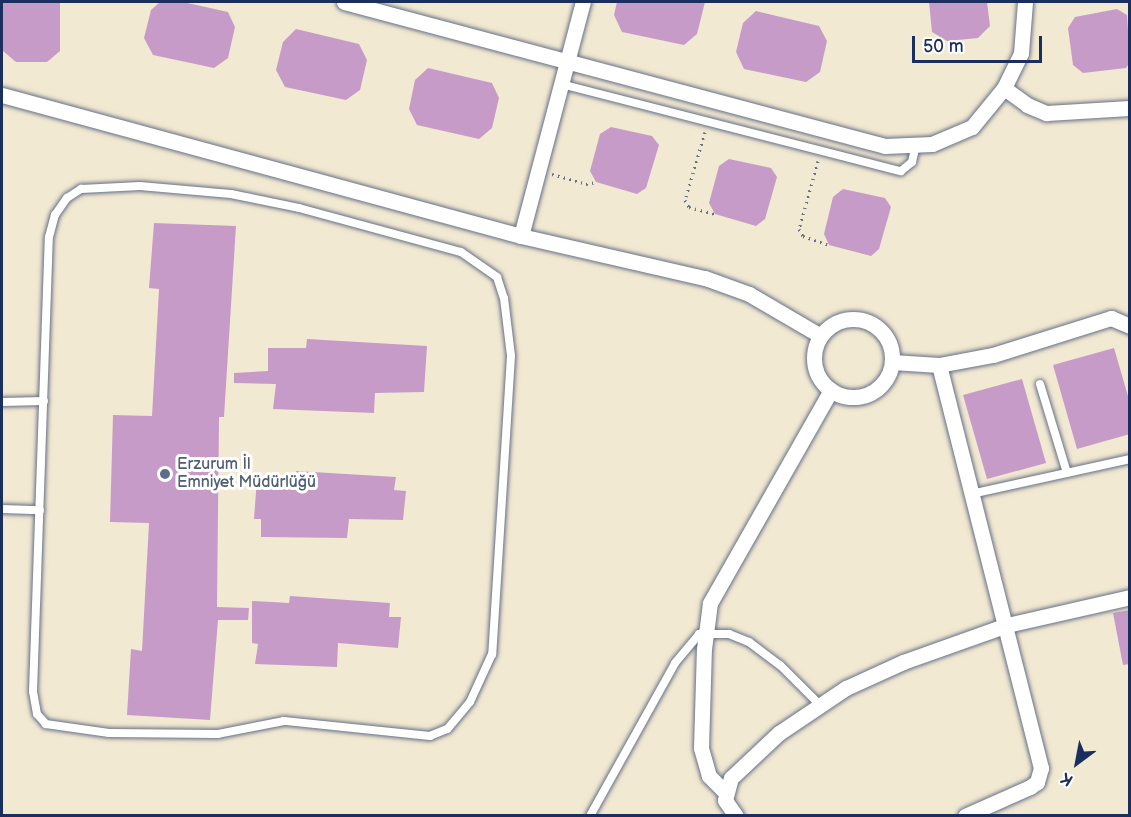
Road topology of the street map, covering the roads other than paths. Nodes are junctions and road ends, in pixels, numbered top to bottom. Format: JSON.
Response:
{"nodes":[{"id":1,"x":344,"y":2,"type":"edge"},
{"id":2,"x":583,"y":2,"type":"edge"},
{"id":3,"x":1026,"y":2,"type":"edge"},
{"id":4,"x":568,"y":61,"type":"junction"},
{"id":5,"x":561,"y":84,"type":"junction"},
{"id":6,"x":1004,"y":88,"type":"junction"},
{"id":7,"x":2,"y":95,"type":"edge"},
{"id":8,"x":1130,"y":108,"type":"edge"},
{"id":9,"x":916,"y":145,"type":"junction"},
{"id":10,"x":521,"y":237,"type":"junction"},
{"id":11,"x":1129,"y":324,"type":"edge"},
{"id":12,"x":821,"y":336,"type":"junction"},
{"id":13,"x":892,"y":362,"type":"junction"},
{"id":14,"x":939,"y":365,"type":"junction"},
{"id":15,"x":1040,"y":384,"type":"dead end"},
{"id":16,"x":831,"y":390,"type":"junction"},
{"id":17,"x":44,"y":401,"type":"junction"},
{"id":18,"x":2,"y":402,"type":"edge"},
{"id":19,"x":1130,"y":459,"type":"edge"},
{"id":20,"x":1067,"y":473,"type":"junction"},
{"id":21,"x":971,"y":494,"type":"junction"},
{"id":22,"x":2,"y":509,"type":"edge"},
{"id":23,"x":40,"y":510,"type":"junction"},
{"id":24,"x":1130,"y":597,"type":"edge"},
{"id":25,"x":1007,"y":625,"type":"junction"},
{"id":26,"x":706,"y":633,"type":"junction"},
{"id":27,"x":819,"y":704,"type":"junction"},
{"id":28,"x":725,"y":792,"type":"junction"},
{"id":29,"x":590,"y":816,"type":"edge"},
{"id":30,"x":736,"y":816,"type":"edge"},
{"id":31,"x":965,"y":816,"type":"edge"}],
"edges":[{"from":1,"to":4,"type":"street"},
{"from":2,"to":4,"type":"street"},
{"from":3,"to":6,"type":"street"},
{"from":4,"to":5,"type":"street"},
{"from":4,"to":9,"type":"street"},
{"from":5,"to":9,"type":"lane"},
{"from":5,"to":10,"type":"street"},
{"from":6,"to":8,"type":"street"},
{"from":6,"to":9,"type":"street"},
{"from":7,"to":10,"type":"street"},
{"from":10,"to":12,"type":"street"},
{"from":11,"to":14,"type":"street"},
{"from":12,"to":13,"type":"street"},
{"from":12,"to":16,"type":"street"},
{"from":13,"to":14,"type":"street"},
{"from":13,"to":16,"type":"street"},
{"from":14,"to":21,"type":"street"},
{"from":15,"to":20,"type":"lane"},
{"from":16,"to":26,"type":"street"},
{"from":17,"to":18,"type":"lane"},
{"from":17,"to":23,"type":"lane"},
{"from":17,"to":23,"type":"lane"},
{"from":19,"to":20,"type":"lane"},
{"from":20,"to":21,"type":"lane"},
{"from":21,"to":25,"type":"street"},
{"from":22,"to":23,"type":"lane"},
{"from":24,"to":25,"type":"street"},
{"from":25,"to":27,"type":"street"},
{"from":25,"to":31,"type":"street"},
{"from":26,"to":27,"type":"lane"},
{"from":26,"to":28,"type":"street"},
{"from":26,"to":29,"type":"lane"},
{"from":27,"to":28,"type":"street"},
{"from":28,"to":30,"type":"street"}]}
